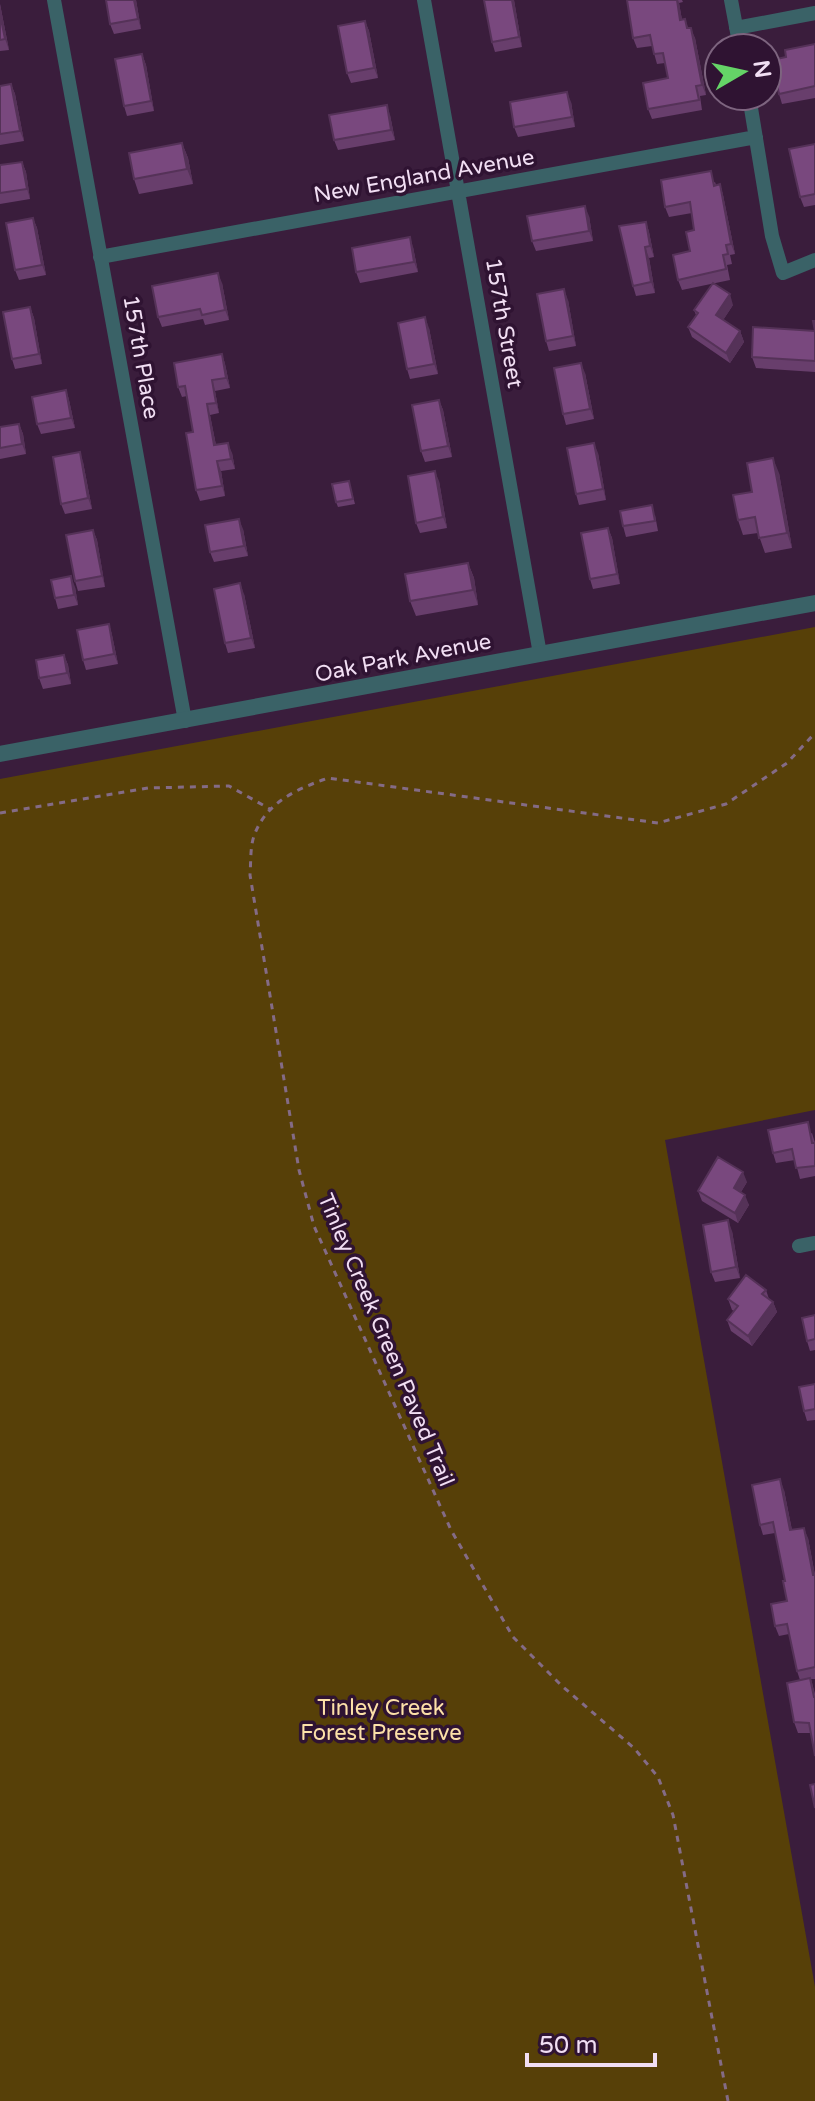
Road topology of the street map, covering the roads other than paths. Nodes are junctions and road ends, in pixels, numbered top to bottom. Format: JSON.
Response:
{"nodes":[{"id":1,"x":54,"y":0,"type":"edge"},
{"id":2,"x":424,"y":0,"type":"edge"},
{"id":3,"x":731,"y":0,"type":"edge"},
{"id":4,"x":815,"y":13,"type":"edge"},
{"id":5,"x":736,"y":28,"type":"junction"},
{"id":6,"x":737,"y":32,"type":"edge"},
{"id":7,"x":752,"y":112,"type":"edge"},
{"id":8,"x":756,"y":137,"type":"junction"},
{"id":9,"x":458,"y":192,"type":"junction"},
{"id":10,"x":100,"y":257,"type":"junction"},
{"id":11,"x":815,"y":260,"type":"edge"},
{"id":12,"x":815,"y":603,"type":"edge"},
{"id":13,"x":540,"y":654,"type":"junction"},
{"id":14,"x":185,"y":721,"type":"junction"},
{"id":15,"x":0,"y":754,"type":"edge"},
{"id":16,"x":815,"y":1243,"type":"edge"},
{"id":17,"x":799,"y":1246,"type":"dead end"}],
"edges":[{"from":1,"to":10,"type":"street","name":"157th Place"},
{"from":2,"to":9,"type":"street","name":"157th Street"},
{"from":3,"to":5,"type":"street"},
{"from":4,"to":5,"type":"street"},
{"from":5,"to":6,"type":"street"},
{"from":7,"to":8,"type":"street"},
{"from":8,"to":9,"type":"street","name":"New England Avenue"},
{"from":8,"to":11,"type":"street"},
{"from":9,"to":10,"type":"street","name":"New England Avenue"},
{"from":9,"to":13,"type":"street","name":"157th Street"},
{"from":10,"to":14,"type":"street","name":"157th Place"},
{"from":12,"to":13,"type":"street","name":"Oak Park Avenue"},
{"from":13,"to":14,"type":"street","name":"Oak Park Avenue"},
{"from":14,"to":15,"type":"street","name":"Oak Park Avenue"},
{"from":16,"to":17,"type":"street"}]}
